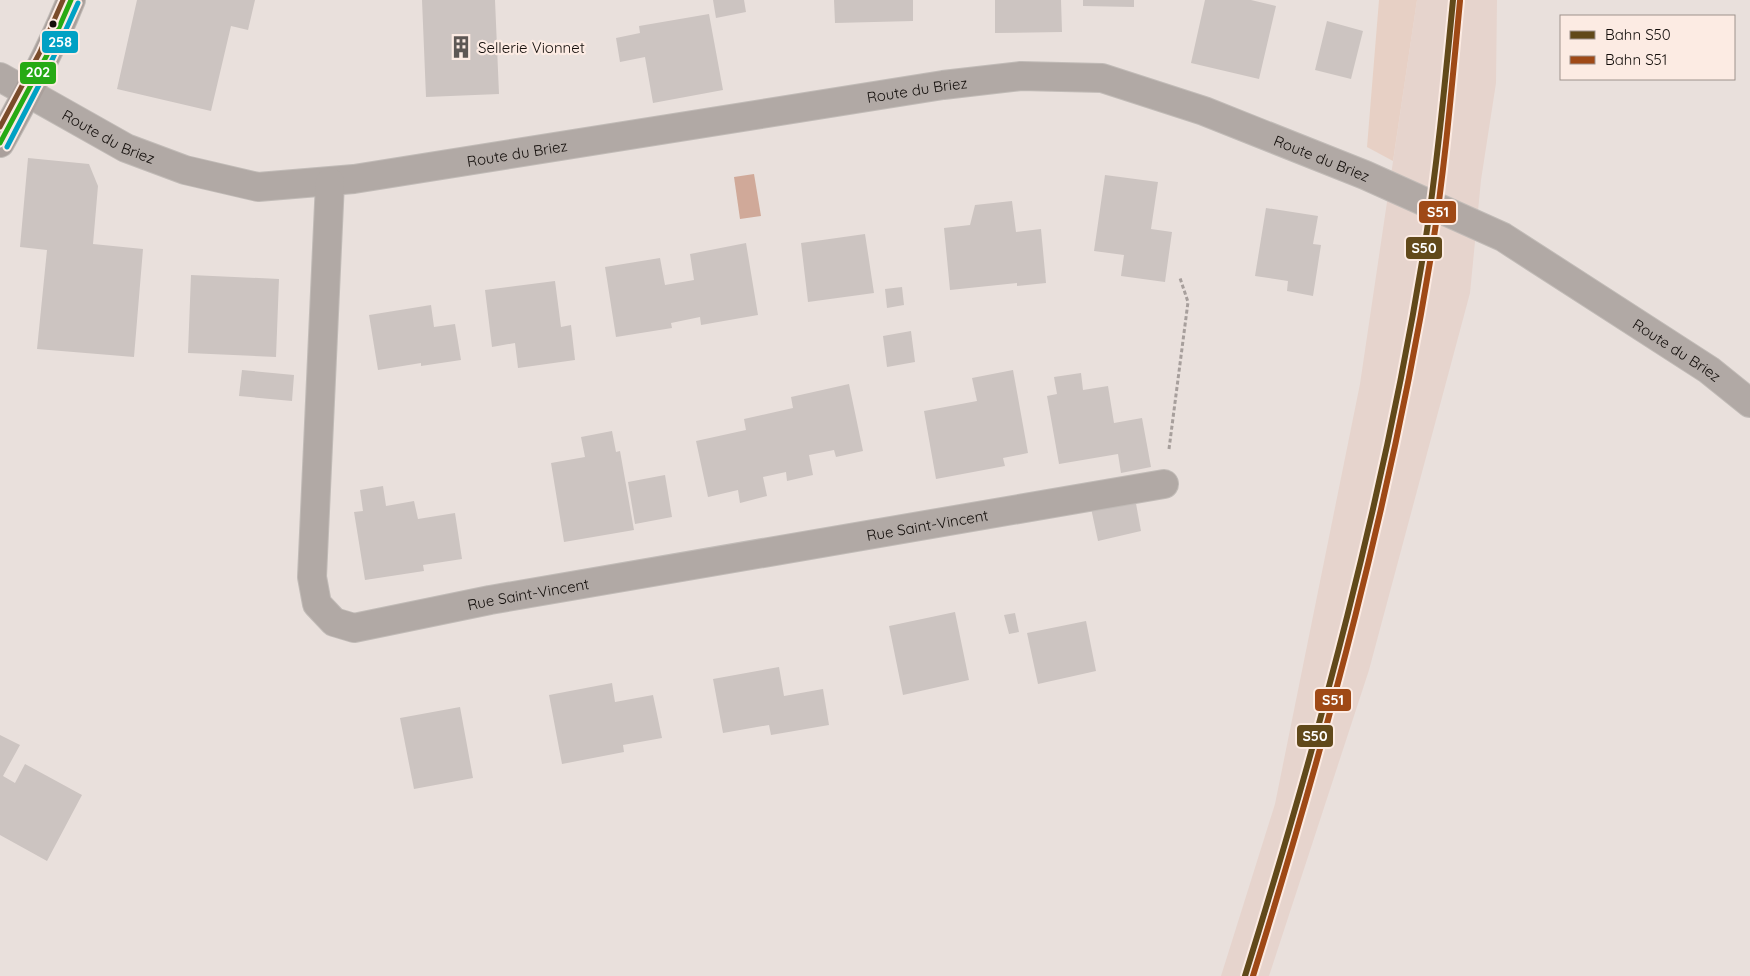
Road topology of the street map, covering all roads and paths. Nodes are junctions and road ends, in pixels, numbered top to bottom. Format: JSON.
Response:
{"nodes":[{"id":1,"x":71,"y":0,"type":"edge"},
{"id":2,"x":0,"y":77,"type":"edge"},
{"id":3,"x":29,"y":92,"type":"junction"},
{"id":4,"x":0,"y":143,"type":"edge"},
{"id":5,"x":330,"y":182,"type":"junction"},
{"id":6,"x":1180,"y":278,"type":"dead end"},
{"id":7,"x":1750,"y":403,"type":"edge"},
{"id":8,"x":1164,"y":484,"type":"joint"}],
"edges":[{"from":1,"to":3,"type":"main road"},
{"from":2,"to":3,"type":"street","name":"Route du Briez"},
{"from":3,"to":4,"type":"main road"},
{"from":3,"to":5,"type":"street","name":"Route du Briez"},
{"from":5,"to":7,"type":"street","name":"Route du Briez"},
{"from":5,"to":8,"type":"street","name":"Rue Saint-Vincent"},
{"from":6,"to":8,"type":"path"}]}
